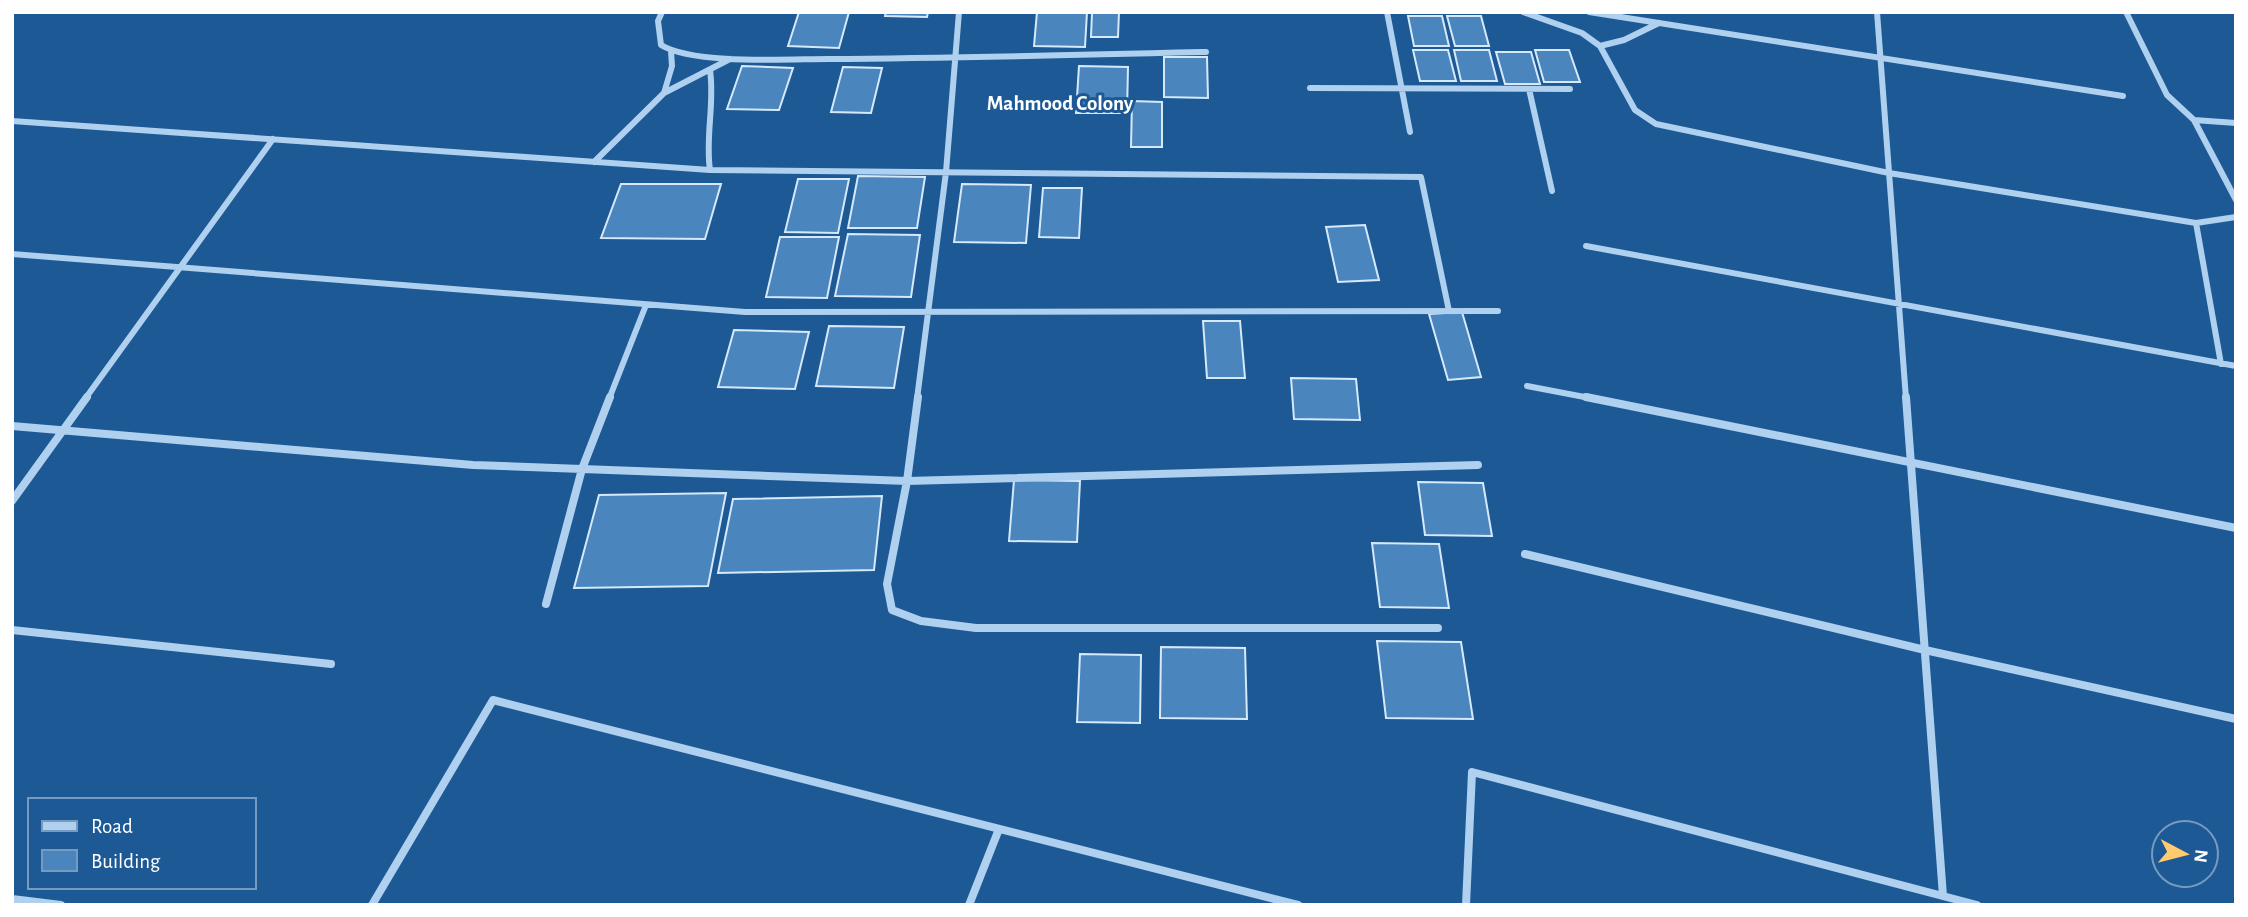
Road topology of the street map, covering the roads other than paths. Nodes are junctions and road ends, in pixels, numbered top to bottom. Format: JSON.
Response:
{"nodes":[{"id":1,"x":662,"y":12,"type":"edge"},
{"id":2,"x":959,"y":12,"type":"edge"},
{"id":3,"x":1387,"y":12,"type":"edge"},
{"id":4,"x":1523,"y":12,"type":"edge"},
{"id":5,"x":1589,"y":12,"type":"edge"},
{"id":6,"x":1877,"y":12,"type":"edge"},
{"id":7,"x":2126,"y":12,"type":"edge"},
{"id":8,"x":1659,"y":23,"type":"junction"},
{"id":9,"x":1600,"y":46,"type":"junction"},
{"id":10,"x":671,"y":51,"type":"junction"},
{"id":11,"x":1206,"y":52,"type":"dead end"},
{"id":12,"x":1880,"y":56,"type":"junction"},
{"id":13,"x":954,"y":58,"type":"junction"},
{"id":14,"x":731,"y":59,"type":"junction"},
{"id":15,"x":710,"y":70,"type":"junction"},
{"id":16,"x":1310,"y":88,"type":"dead end"},
{"id":17,"x":1401,"y":89,"type":"junction"},
{"id":18,"x":1529,"y":89,"type":"junction"},
{"id":19,"x":1570,"y":89,"type":"dead end"},
{"id":20,"x":664,"y":93,"type":"junction"},
{"id":21,"x":2123,"y":96,"type":"dead end"},
{"id":22,"x":2194,"y":120,"type":"junction"},
{"id":23,"x":12,"y":121,"type":"edge"},
{"id":24,"x":2236,"y":123,"type":"edge"},
{"id":25,"x":1410,"y":132,"type":"dead end"},
{"id":26,"x":273,"y":139,"type":"junction"},
{"id":27,"x":594,"y":162,"type":"junction"},
{"id":28,"x":710,"y":170,"type":"junction"},
{"id":29,"x":946,"y":172,"type":"junction"},
{"id":30,"x":1889,"y":173,"type":"junction"},
{"id":31,"x":1552,"y":191,"type":"dead end"},
{"id":32,"x":2236,"y":200,"type":"edge"},
{"id":33,"x":2236,"y":217,"type":"edge"},
{"id":34,"x":2196,"y":223,"type":"junction"},
{"id":35,"x":1586,"y":246,"type":"dead end"},
{"id":36,"x":12,"y":254,"type":"edge"},
{"id":37,"x":182,"y":268,"type":"junction"},
{"id":38,"x":1899,"y":303,"type":"junction"},
{"id":39,"x":646,"y":305,"type":"junction"},
{"id":40,"x":1449,"y":311,"type":"junction"},
{"id":41,"x":1498,"y":311,"type":"dead end"},
{"id":42,"x":928,"y":314,"type":"junction"},
{"id":43,"x":2221,"y":364,"type":"junction"},
{"id":44,"x":2236,"y":366,"type":"edge"},
{"id":45,"x":1527,"y":386,"type":"dead end"},
{"id":46,"x":12,"y":426,"type":"edge"},
{"id":47,"x":64,"y":431,"type":"junction"},
{"id":48,"x":1911,"y":461,"type":"junction"},
{"id":49,"x":1479,"y":465,"type":"dead end"},
{"id":50,"x":582,"y":469,"type":"junction"},
{"id":51,"x":906,"y":481,"type":"junction"},
{"id":52,"x":12,"y":501,"type":"edge"},
{"id":53,"x":2236,"y":528,"type":"edge"},
{"id":54,"x":1525,"y":554,"type":"dead end"},
{"id":55,"x":546,"y":604,"type":"dead end"},
{"id":56,"x":1438,"y":628,"type":"dead end"},
{"id":57,"x":12,"y":630,"type":"edge"},
{"id":58,"x":1925,"y":650,"type":"junction"},
{"id":59,"x":331,"y":664,"type":"dead end"},
{"id":60,"x":2236,"y":719,"type":"edge"},
{"id":61,"x":999,"y":829,"type":"junction"},
{"id":62,"x":1943,"y":896,"type":"junction"},
{"id":63,"x":12,"y":899,"type":"edge"},
{"id":64,"x":61,"y":905,"type":"edge"},
{"id":65,"x":372,"y":905,"type":"edge"},
{"id":66,"x":969,"y":905,"type":"edge"},
{"id":67,"x":1298,"y":905,"type":"edge"},
{"id":68,"x":1466,"y":905,"type":"edge"},
{"id":69,"x":1977,"y":905,"type":"edge"}],
"edges":[{"from":1,"to":10,"type":"street"},
{"from":2,"to":13,"type":"street"},
{"from":3,"to":17,"type":"street"},
{"from":4,"to":9,"type":"street"},
{"from":5,"to":8,"type":"street"},
{"from":6,"to":12,"type":"street"},
{"from":7,"to":22,"type":"street"},
{"from":8,"to":9,"type":"street"},
{"from":8,"to":12,"type":"street"},
{"from":9,"to":30,"type":"street"},
{"from":10,"to":14,"type":"street"},
{"from":10,"to":20,"type":"street"},
{"from":11,"to":13,"type":"street"},
{"from":12,"to":21,"type":"street"},
{"from":12,"to":30,"type":"street"},
{"from":13,"to":14,"type":"street"},
{"from":13,"to":29,"type":"street"},
{"from":14,"to":15,"type":"street"},
{"from":15,"to":20,"type":"street"},
{"from":15,"to":28,"type":"street"},
{"from":16,"to":17,"type":"street"},
{"from":17,"to":18,"type":"street"},
{"from":17,"to":25,"type":"street"},
{"from":18,"to":19,"type":"street"},
{"from":18,"to":31,"type":"street"},
{"from":20,"to":27,"type":"street"},
{"from":22,"to":24,"type":"street"},
{"from":22,"to":32,"type":"street"},
{"from":23,"to":26,"type":"street"},
{"from":26,"to":27,"type":"street"},
{"from":26,"to":37,"type":"street"},
{"from":27,"to":28,"type":"street"},
{"from":28,"to":29,"type":"street"},
{"from":29,"to":40,"type":"street"},
{"from":29,"to":42,"type":"street"},
{"from":30,"to":34,"type":"street"},
{"from":30,"to":38,"type":"street"},
{"from":33,"to":34,"type":"street"},
{"from":34,"to":43,"type":"street"},
{"from":35,"to":38,"type":"street"},
{"from":36,"to":37,"type":"street"},
{"from":37,"to":39,"type":"street"},
{"from":37,"to":47,"type":"street"},
{"from":38,"to":43,"type":"street"},
{"from":38,"to":48,"type":"street"},
{"from":39,"to":42,"type":"street"},
{"from":39,"to":50,"type":"street"},
{"from":40,"to":41,"type":"street"},
{"from":40,"to":42,"type":"street"},
{"from":42,"to":51,"type":"street"},
{"from":43,"to":44,"type":"street"},
{"from":45,"to":48,"type":"street"},
{"from":46,"to":47,"type":"street"},
{"from":47,"to":50,"type":"street"},
{"from":47,"to":52,"type":"street"},
{"from":48,"to":53,"type":"street"},
{"from":48,"to":58,"type":"street"},
{"from":49,"to":51,"type":"street"},
{"from":50,"to":51,"type":"street"},
{"from":50,"to":55,"type":"street"},
{"from":51,"to":56,"type":"street"},
{"from":54,"to":58,"type":"street"},
{"from":57,"to":59,"type":"street"},
{"from":58,"to":60,"type":"street"},
{"from":58,"to":62,"type":"street"},
{"from":61,"to":65,"type":"street"},
{"from":61,"to":66,"type":"street"},
{"from":61,"to":67,"type":"street"},
{"from":62,"to":68,"type":"street"},
{"from":62,"to":69,"type":"street"},
{"from":63,"to":64,"type":"street"}]}
